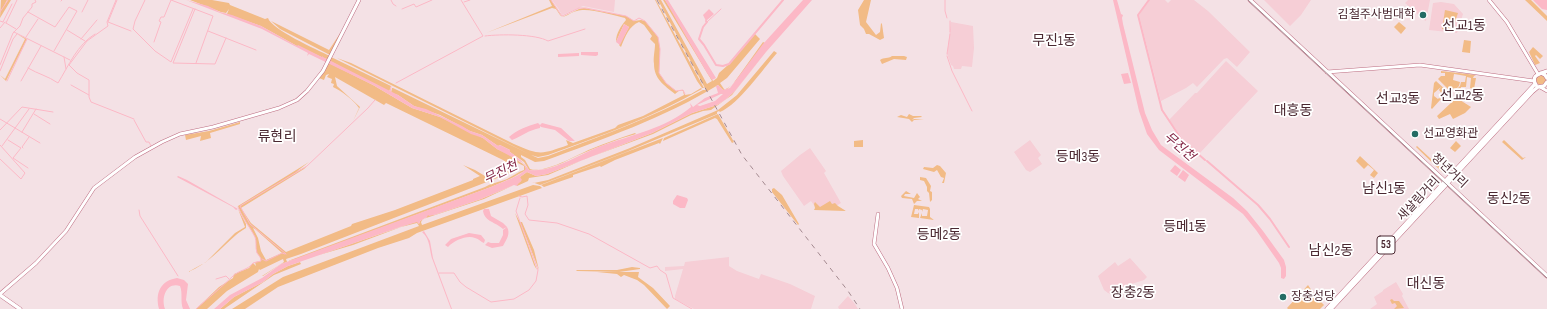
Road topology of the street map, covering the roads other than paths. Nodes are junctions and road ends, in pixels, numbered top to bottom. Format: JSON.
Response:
{"nodes":[{"id":1,"x":359,"y":0,"type":"edge"},
{"id":2,"x":1250,"y":0,"type":"edge"},
{"id":3,"x":1489,"y":0,"type":"edge"},
{"id":4,"x":1547,"y":71,"type":"edge"},
{"id":5,"x":1327,"y":72,"type":"junction"},
{"id":6,"x":1539,"y":74,"type":"junction"},
{"id":7,"x":1547,"y":78,"type":"edge"},
{"id":8,"x":1534,"y":82,"type":"junction"},
{"id":9,"x":1546,"y":83,"type":"edge"},
{"id":10,"x":1539,"y":87,"type":"junction"},
{"id":11,"x":1547,"y":90,"type":"edge"},
{"id":12,"x":1446,"y":182,"type":"junction"},
{"id":13,"x":878,"y":214,"type":"dead end"},
{"id":14,"x":1547,"y":276,"type":"edge"},
{"id":15,"x":0,"y":295,"type":"edge"},
{"id":16,"x":20,"y":309,"type":"edge"},
{"id":17,"x":902,"y":309,"type":"edge"},
{"id":18,"x":1327,"y":309,"type":"edge"},
{"id":19,"x":1331,"y":309,"type":"edge"}],
"edges":[{"from":1,"to":15,"type":"main road"},
{"from":2,"to":5,"type":"main road","name":"청년거리"},
{"from":3,"to":6,"type":"main road"},
{"from":4,"to":6,"type":"main road"},
{"from":5,"to":8,"type":"main road"},
{"from":5,"to":12,"type":"main road","name":"청년거리"},
{"from":6,"to":7,"type":"main road"},
{"from":6,"to":8,"type":"main road","name":"새살림거리"},
{"from":8,"to":10,"type":"main road"},
{"from":8,"to":12,"type":"main road","name":"새살림거리"},
{"from":9,"to":10,"type":"main road","name":"새살림거리"},
{"from":9,"to":11,"type":"main road"},
{"from":10,"to":11,"type":"main road"},
{"from":10,"to":12,"type":"main road","name":"새살림거리"},
{"from":12,"to":14,"type":"main road","name":"청년거리"},
{"from":12,"to":18,"type":"main road","name":"새살림거리","number":"53"},
{"from":12,"to":19,"type":"main road","name":"새살림거리","number":"53"},
{"from":13,"to":17,"type":"main road"},
{"from":15,"to":16,"type":"main road"}]}
